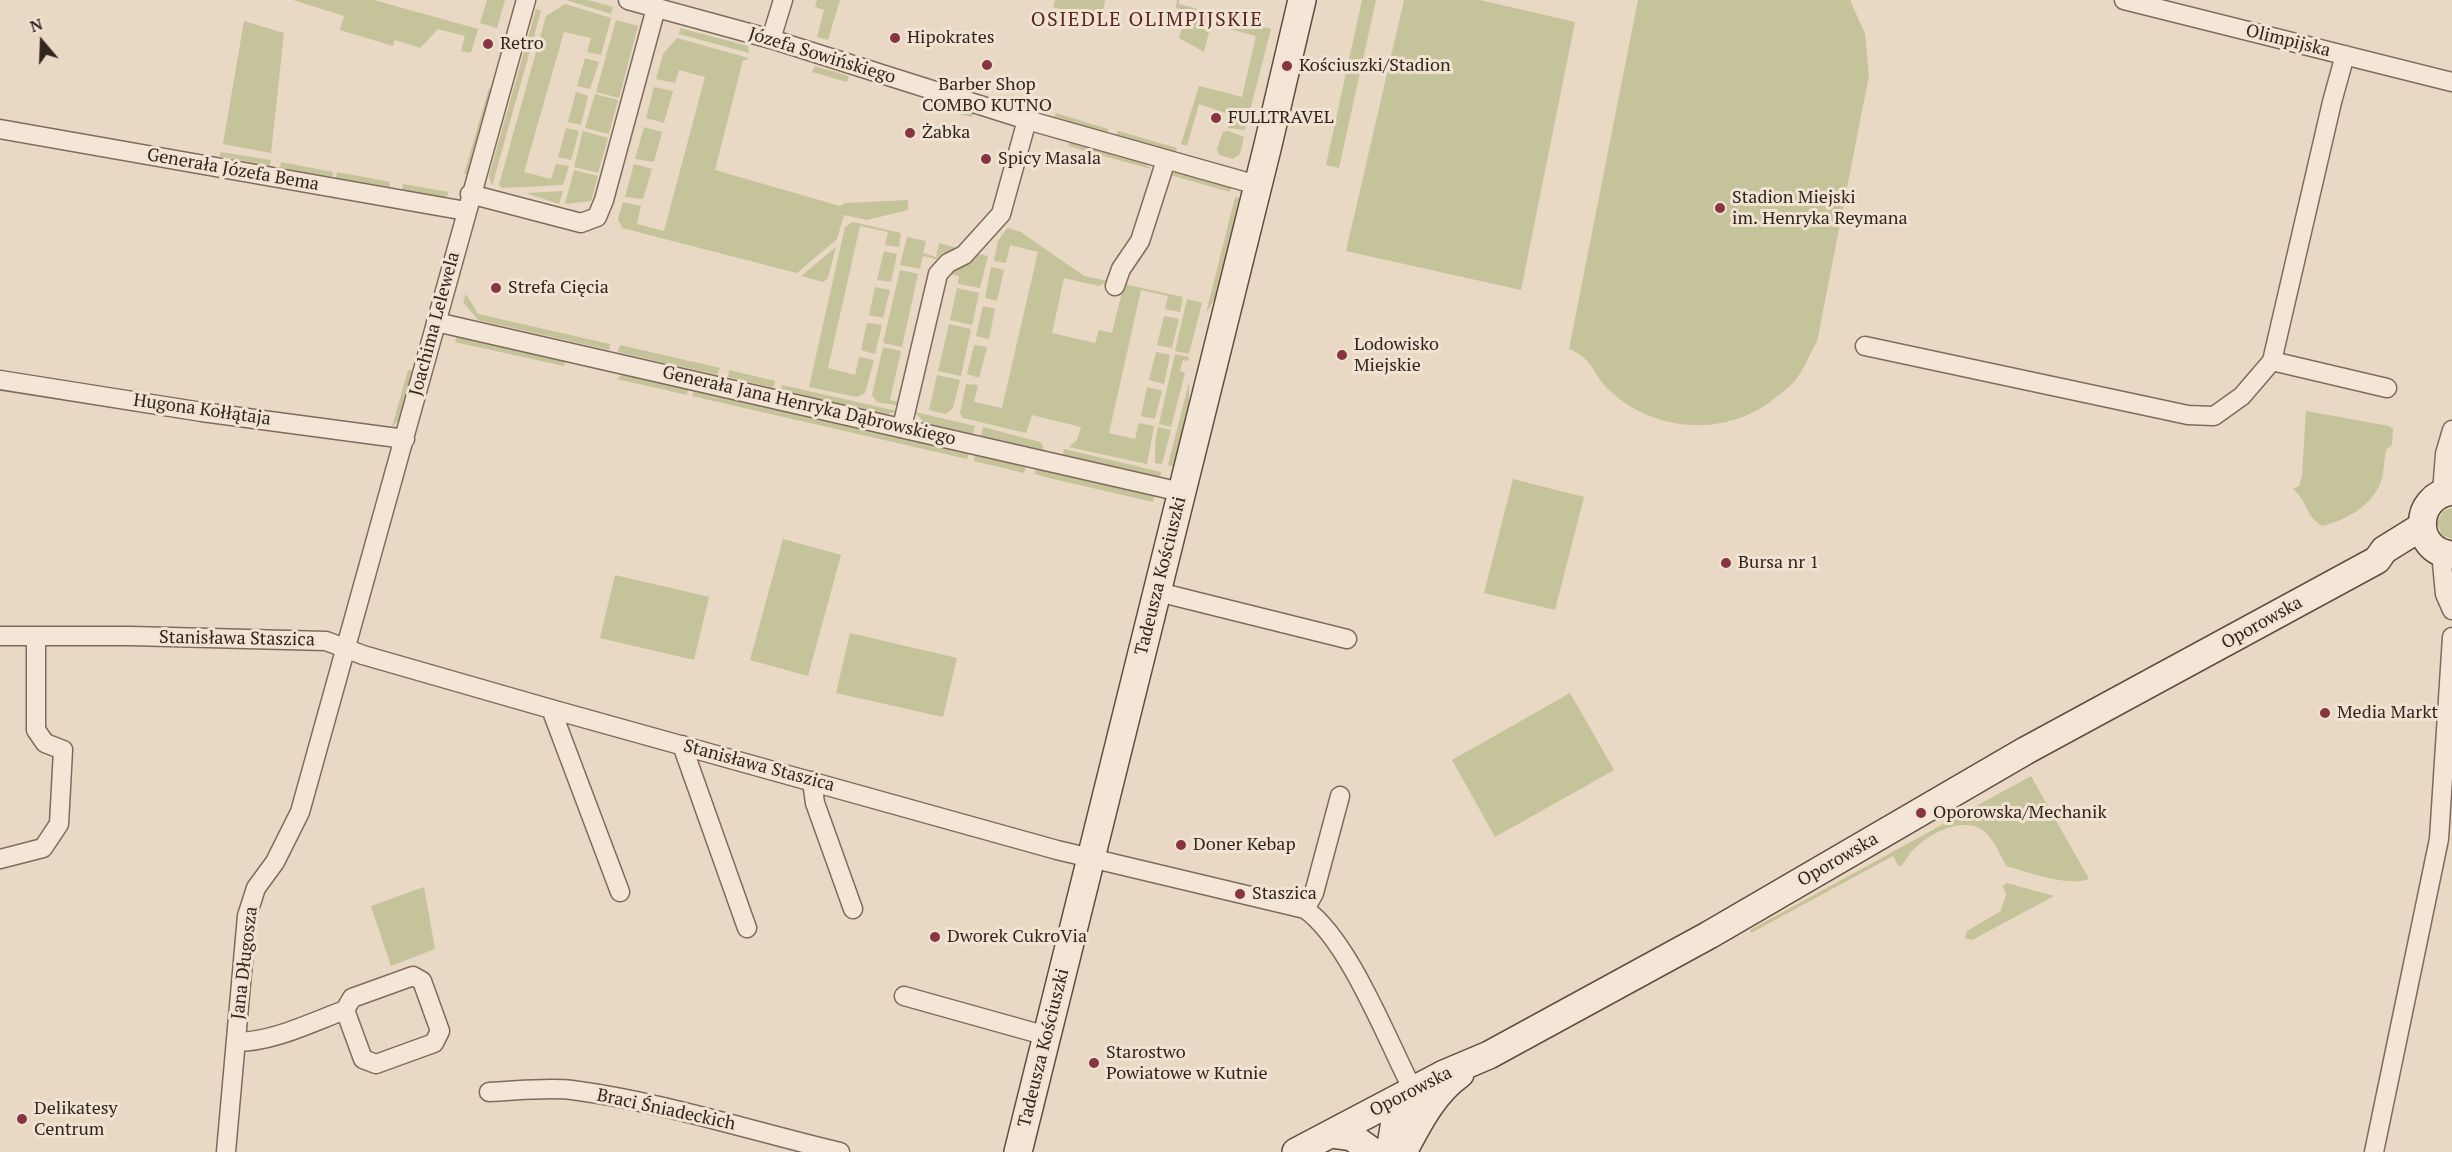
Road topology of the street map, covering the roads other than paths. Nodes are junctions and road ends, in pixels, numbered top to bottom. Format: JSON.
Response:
{"nodes":[{"id":1,"x":525,"y":0,"type":"edge"},
{"id":2,"x":628,"y":0,"type":"edge"},
{"id":3,"x":783,"y":0,"type":"edge"},
{"id":4,"x":1302,"y":0,"type":"edge"},
{"id":5,"x":2124,"y":0,"type":"edge"},
{"id":6,"x":656,"y":8,"type":"junction"},
{"id":7,"x":771,"y":39,"type":"junction"},
{"id":8,"x":2345,"y":55,"type":"junction"},
{"id":9,"x":2452,"y":82,"type":"edge"},
{"id":10,"x":1028,"y":120,"type":"junction"},
{"id":11,"x":0,"y":129,"type":"edge"},
{"id":12,"x":1166,"y":160,"type":"junction"},
{"id":13,"x":1257,"y":185,"type":"junction"},
{"id":14,"x":468,"y":202,"type":"junction"},
{"id":15,"x":1115,"y":286,"type":"dead end"},
{"id":16,"x":436,"y":321,"type":"junction"},
{"id":17,"x":1865,"y":346,"type":"dead end"},
{"id":18,"x":2272,"y":361,"type":"junction"},
{"id":19,"x":0,"y":380,"type":"edge"},
{"id":20,"x":2387,"y":388,"type":"dead end"},
{"id":21,"x":902,"y":427,"type":"junction"},
{"id":22,"x":2452,"y":430,"type":"edge"},
{"id":23,"x":405,"y":439,"type":"junction"},
{"id":24,"x":1181,"y":492,"type":"junction"},
{"id":25,"x":2447,"y":492,"type":"edge"},
{"id":26,"x":2437,"y":546,"type":"edge"},
{"id":27,"x":1158,"y":592,"type":"junction"},
{"id":28,"x":2452,"y":610,"type":"edge"},
{"id":29,"x":0,"y":636,"type":"edge"},
{"id":30,"x":36,"y":637,"type":"junction"},
{"id":31,"x":2452,"y":638,"type":"edge"},
{"id":32,"x":1347,"y":639,"type":"dead end"},
{"id":33,"x":344,"y":647,"type":"junction"},
{"id":34,"x":551,"y":709,"type":"junction"},
{"id":35,"x":682,"y":745,"type":"junction"},
{"id":36,"x":812,"y":781,"type":"junction"},
{"id":37,"x":1341,"y":796,"type":"dead end"},
{"id":38,"x":1090,"y":857,"type":"junction"},
{"id":39,"x":0,"y":859,"type":"edge"},
{"id":40,"x":620,"y":892,"type":"dead end"},
{"id":41,"x":853,"y":909,"type":"dead end"},
{"id":42,"x":1305,"y":909,"type":"junction"},
{"id":43,"x":747,"y":928,"type":"dead end"},
{"id":44,"x":904,"y":996,"type":"dead end"},
{"id":45,"x":345,"y":1010,"type":"junction"},
{"id":46,"x":1047,"y":1036,"type":"junction"},
{"id":47,"x":236,"y":1042,"type":"junction"},
{"id":48,"x":1488,"y":1055,"type":"junction"},
{"id":49,"x":1413,"y":1090,"type":"junction"},
{"id":50,"x":489,"y":1092,"type":"dead end"},
{"id":51,"x":1327,"y":1143,"type":"edge"},
{"id":52,"x":226,"y":1152,"type":"edge"},
{"id":53,"x":840,"y":1152,"type":"edge"},
{"id":54,"x":1018,"y":1152,"type":"edge"},
{"id":55,"x":1296,"y":1152,"type":"edge"},
{"id":56,"x":1373,"y":1152,"type":"edge"},
{"id":57,"x":1390,"y":1152,"type":"edge"},
{"id":58,"x":1403,"y":1152,"type":"edge"},
{"id":59,"x":2374,"y":1152,"type":"edge"}],
"edges":[{"from":1,"to":14,"type":"street","name":"Joachima Lelewela"},
{"from":2,"to":6,"type":"street","name":"Józefa Sowińskiego"},
{"from":3,"to":7,"type":"street"},
{"from":4,"to":13,"type":"street","name":"Tadeusza Kościuszki"},
{"from":5,"to":8,"type":"street","name":"Olimpijska"},
{"from":6,"to":7,"type":"street","name":"Józefa Sowińskiego"},
{"from":6,"to":14,"type":"street","name":"Generała Józefa Bema"},
{"from":7,"to":10,"type":"street","name":"Józefa Sowińskiego"},
{"from":8,"to":9,"type":"street","name":"Olimpijska"},
{"from":8,"to":18,"type":"street"},
{"from":10,"to":12,"type":"street","name":"Józefa Sowińskiego"},
{"from":10,"to":21,"type":"street"},
{"from":11,"to":14,"type":"street","name":"Generała Józefa Bema"},
{"from":12,"to":13,"type":"street","name":"Józefa Sowińskiego"},
{"from":12,"to":15,"type":"street"},
{"from":13,"to":24,"type":"street","name":"Tadeusza Kościuszki"},
{"from":14,"to":16,"type":"street","name":"Joachima Lelewela"},
{"from":16,"to":21,"type":"street","name":"Generała Jana Henryka Dąbrowskiego"},
{"from":16,"to":23,"type":"street","name":"Joachima Lelewela"},
{"from":17,"to":18,"type":"street"},
{"from":18,"to":20,"type":"street"},
{"from":19,"to":23,"type":"street","name":"Hugona Kołłątaja"},
{"from":21,"to":24,"type":"street","name":"Generała Jana Henryka Dąbrowskiego"},
{"from":22,"to":25,"type":"street"},
{"from":23,"to":33,"type":"street","name":"Joachima Lelewela"},
{"from":24,"to":27,"type":"street","name":"Tadeusza Kościuszki"},
{"from":25,"to":26,"type":"street"},
{"from":26,"to":28,"type":"street"},
{"from":26,"to":48,"type":"street","name":"Oporowska"},
{"from":27,"to":32,"type":"street"},
{"from":27,"to":38,"type":"street","name":"Tadeusza Kościuszki"},
{"from":29,"to":30,"type":"street","name":"Stanisława Staszica"},
{"from":30,"to":33,"type":"street","name":"Stanisława Staszica"},
{"from":30,"to":39,"type":"street"},
{"from":31,"to":59,"type":"street"},
{"from":33,"to":34,"type":"street","name":"Stanisława Staszica"},
{"from":33,"to":47,"type":"street","name":"Jana Długosza"},
{"from":34,"to":35,"type":"street","name":"Stanisława Staszica"},
{"from":34,"to":40,"type":"street"},
{"from":35,"to":36,"type":"street","name":"Stanisława Staszica"},
{"from":35,"to":43,"type":"street"},
{"from":36,"to":38,"type":"street","name":"Stanisława Staszica"},
{"from":36,"to":41,"type":"street"},
{"from":37,"to":42,"type":"street"},
{"from":38,"to":42,"type":"street","name":"Stanisława Staszica"},
{"from":38,"to":46,"type":"street","name":"Tadeusza Kościuszki"},
{"from":42,"to":49,"type":"street"},
{"from":44,"to":46,"type":"street"},
{"from":45,"to":45,"type":"street"},
{"from":45,"to":47,"type":"street"},
{"from":46,"to":54,"type":"street","name":"Tadeusza Kościuszki"},
{"from":47,"to":52,"type":"street","name":"Jana Długosza"},
{"from":48,"to":49,"type":"street","name":"Oporowska"},
{"from":48,"to":58,"type":"street"},
{"from":49,"to":51,"type":"street","name":"Oporowska"},
{"from":49,"to":57,"type":"street"},
{"from":50,"to":53,"type":"street","name":"Braci Śniadeckich"},
{"from":51,"to":55,"type":"street","name":"Oporowska"},
{"from":51,"to":56,"type":"street"}]}
